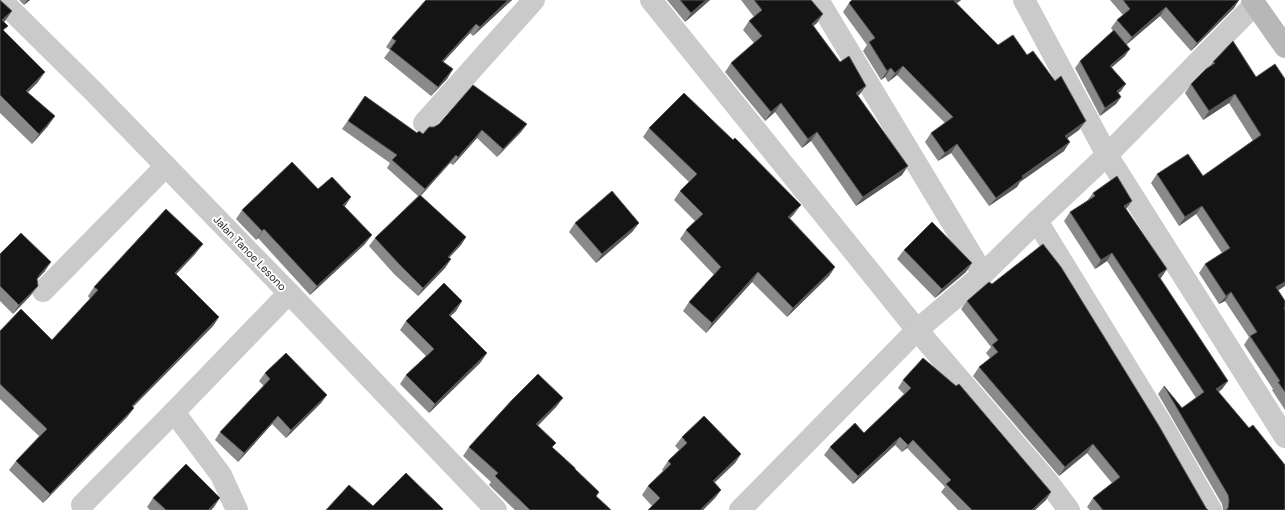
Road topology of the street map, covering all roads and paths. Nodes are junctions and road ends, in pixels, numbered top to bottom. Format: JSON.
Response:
{"nodes":[{"id":1,"x":0,"y":0,"type":"edge"},
{"id":2,"x":534,"y":0,"type":"edge"},
{"id":3,"x":651,"y":0,"type":"edge"},
{"id":4,"x":818,"y":0,"type":"edge"},
{"id":5,"x":1024,"y":0,"type":"edge"},
{"id":6,"x":1253,"y":2,"type":"edge"},
{"id":7,"x":1285,"y":47,"type":"edge"},
{"id":8,"x":424,"y":123,"type":"dead end"},
{"id":9,"x":1107,"y":155,"type":"junction"},
{"id":10,"x":166,"y":166,"type":"junction"},
{"id":11,"x":1037,"y":221,"type":"junction"},
{"id":12,"x":983,"y":274,"type":"junction"},
{"id":13,"x":43,"y":292,"type":"dead end"},
{"id":14,"x":289,"y":293,"type":"junction"},
{"id":15,"x":917,"y":330,"type":"junction"},
{"id":16,"x":174,"y":412,"type":"junction"},
{"id":17,"x":1285,"y":437,"type":"edge"},
{"id":18,"x":82,"y":505,"type":"dead end"},
{"id":19,"x":237,"y":510,"type":"edge"},
{"id":20,"x":496,"y":510,"type":"edge"},
{"id":21,"x":740,"y":510,"type":"edge"},
{"id":22,"x":1069,"y":510,"type":"edge"},
{"id":23,"x":1211,"y":510,"type":"edge"}],
"edges":[{"from":1,"to":10,"type":"street","name":"Jalan Tanoe Lesono"},
{"from":2,"to":8,"type":"street"},
{"from":3,"to":15,"type":"street"},
{"from":4,"to":12,"type":"street"},
{"from":5,"to":9,"type":"street"},
{"from":6,"to":7,"type":"main road"},
{"from":6,"to":9,"type":"street"},
{"from":9,"to":11,"type":"street"},
{"from":9,"to":17,"type":"street"},
{"from":10,"to":13,"type":"street"},
{"from":10,"to":14,"type":"street","name":"Jalan Tanoe Lesono"},
{"from":11,"to":12,"type":"street"},
{"from":11,"to":23,"type":"street"},
{"from":12,"to":15,"type":"street"},
{"from":14,"to":16,"type":"street"},
{"from":14,"to":20,"type":"street","name":"Jalan Tanoe Lesono"},
{"from":15,"to":21,"type":"street"},
{"from":15,"to":22,"type":"street"},
{"from":16,"to":18,"type":"street"},
{"from":16,"to":19,"type":"street"}]}
